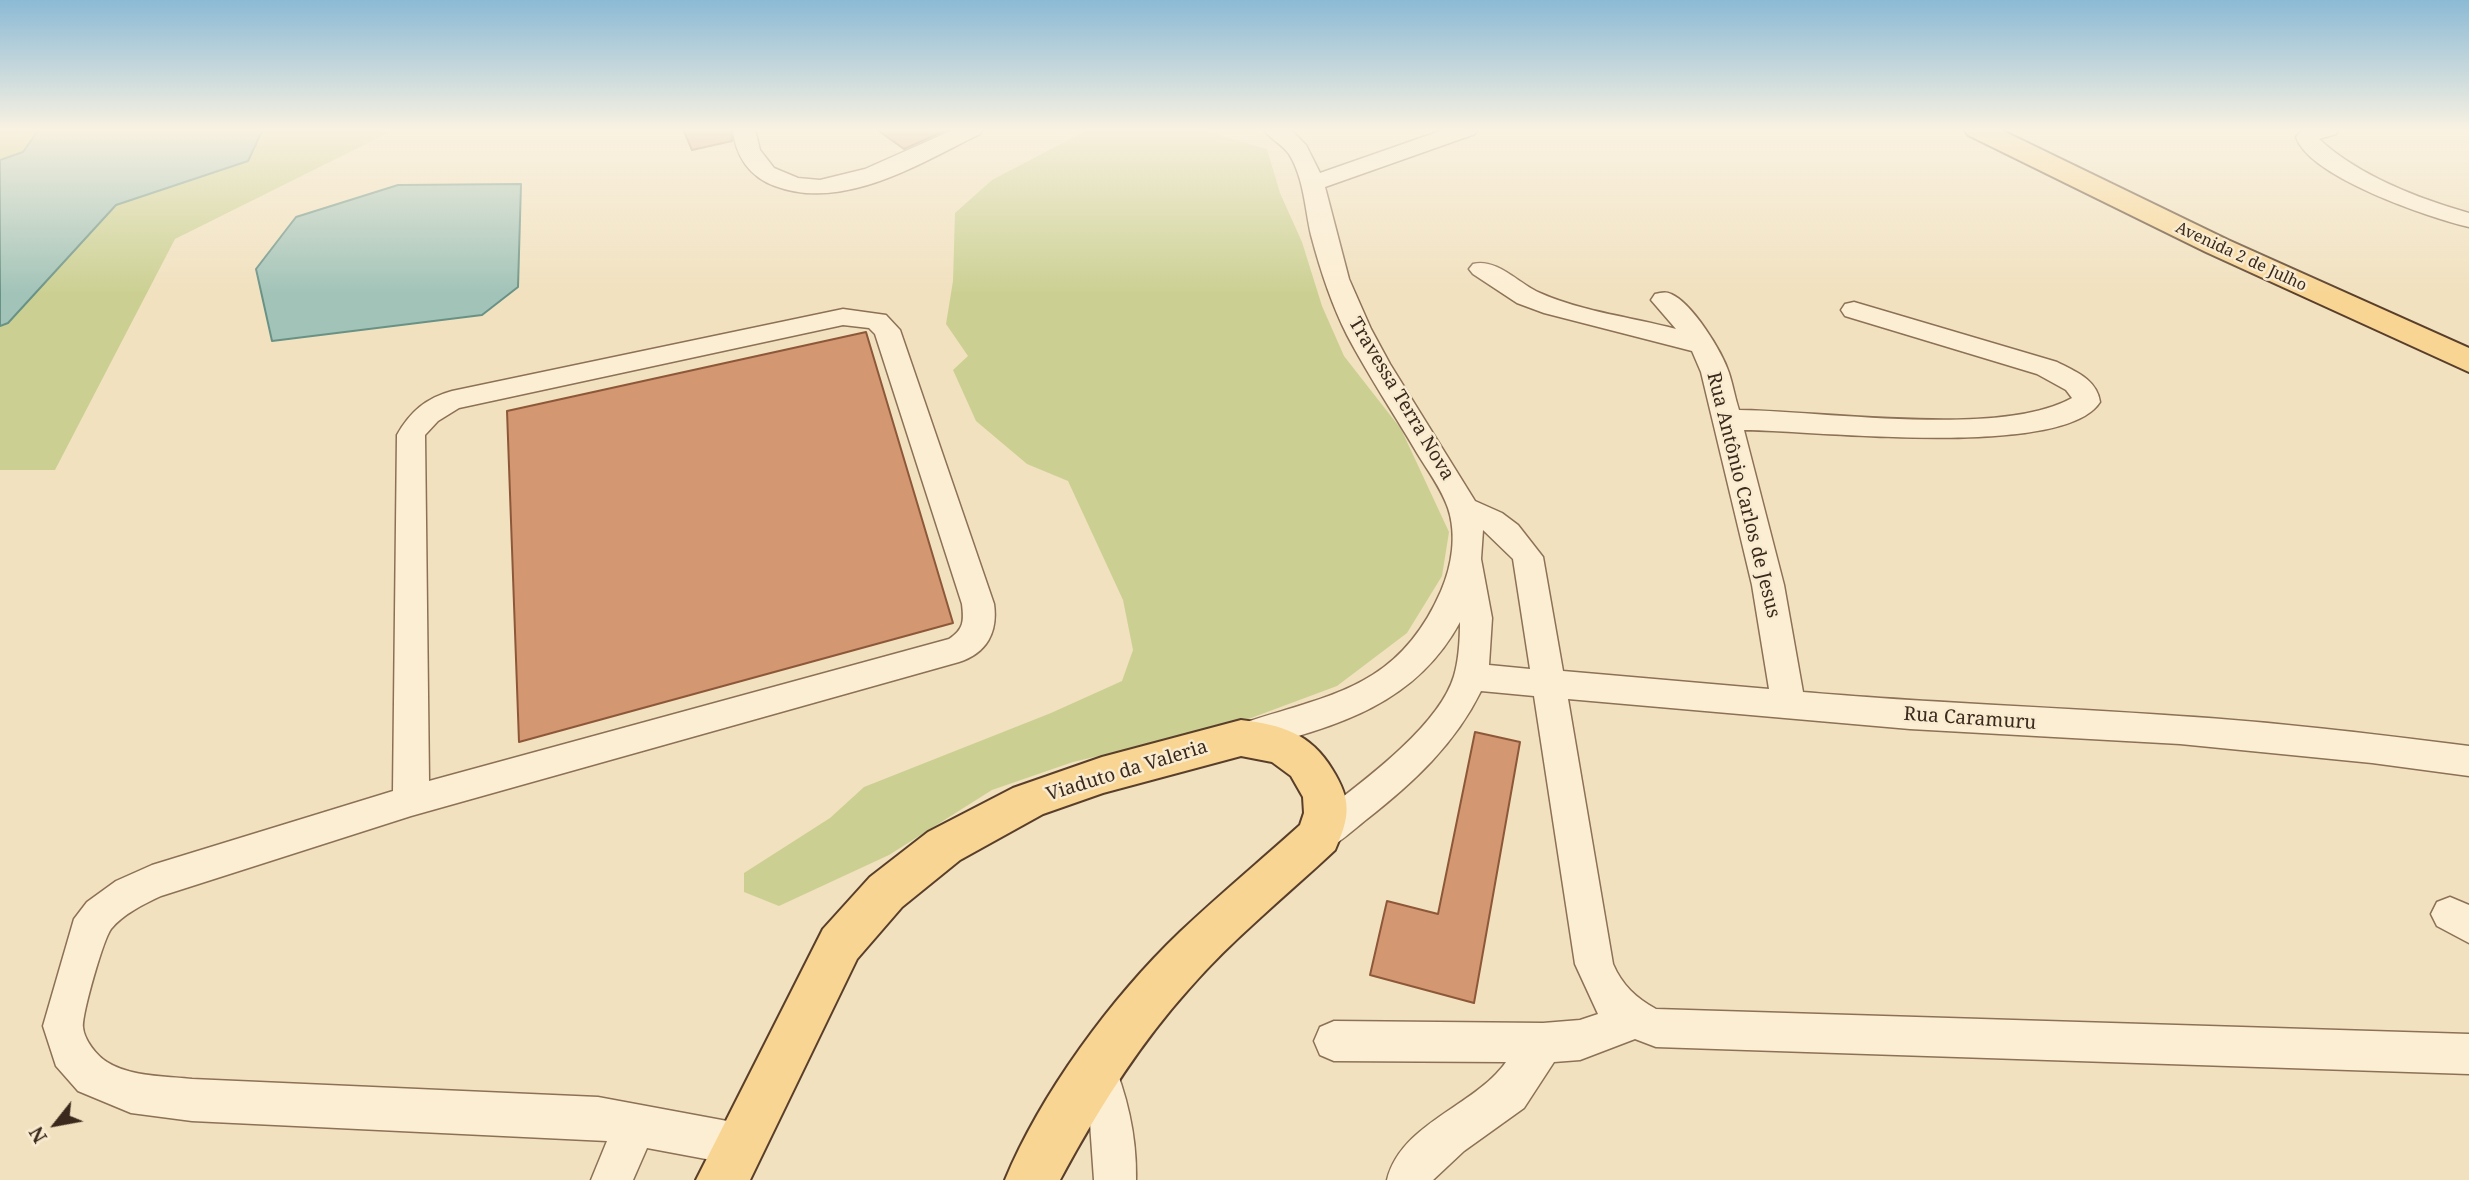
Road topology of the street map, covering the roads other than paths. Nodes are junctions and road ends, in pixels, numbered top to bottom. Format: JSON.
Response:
{"nodes":[{"id":1,"x":784,"y":184,"type":"edge"},
{"id":2,"x":836,"y":184,"type":"edge"},
{"id":3,"x":1311,"y":184,"type":"edge"},
{"id":4,"x":2090,"y":184,"type":"edge"},
{"id":5,"x":2123,"y":184,"type":"edge"},
{"id":6,"x":2373,"y":184,"type":"edge"},
{"id":7,"x":2469,"y":220,"type":"edge"},
{"id":8,"x":1482,"y":269,"type":"dead end"},
{"id":9,"x":1664,"y":300,"type":"dead end"},
{"id":10,"x":1854,"y":310,"type":"dead end"},
{"id":11,"x":2469,"y":342,"type":"edge"},
{"id":12,"x":1702,"y":345,"type":"junction"},
{"id":13,"x":2469,"y":361,"type":"edge"},
{"id":14,"x":1725,"y":420,"type":"junction"},
{"id":15,"x":1463,"y":508,"type":"junction"},
{"id":16,"x":1467,"y":561,"type":"junction"},
{"id":17,"x":1471,"y":677,"type":"junction"},
{"id":18,"x":1548,"y":684,"type":"junction"},
{"id":19,"x":1789,"y":706,"type":"junction"},
{"id":20,"x":1241,"y":738,"type":"junction"},
{"id":21,"x":2469,"y":761,"type":"edge"},
{"id":22,"x":411,"y":801,"type":"junction"},
{"id":23,"x":1319,"y":836,"type":"junction"},
{"id":24,"x":1634,"y":1020,"type":"junction"},
{"id":25,"x":1334,"y":1041,"type":"dead end"},
{"id":26,"x":1543,"y":1043,"type":"junction"},
{"id":27,"x":2469,"y":1054,"type":"edge"},
{"id":28,"x":1096,"y":1068,"type":"junction"},
{"id":29,"x":635,"y":1125,"type":"junction"},
{"id":30,"x":730,"y":1162,"type":"edge"},
{"id":31,"x":612,"y":1180,"type":"edge"},
{"id":32,"x":1031,"y":1180,"type":"edge"},
{"id":33,"x":1115,"y":1180,"type":"edge"},
{"id":34,"x":1408,"y":1180,"type":"edge"}],
"edges":[{"from":1,"to":2,"type":"street"},
{"from":3,"to":15,"type":"street","name":"Travessa Terra Nova"},
{"from":4,"to":13,"type":"main road","name":"Avenida 2 de Julho"},
{"from":5,"to":11,"type":"main road","name":"Avenida 2 de Julho"},
{"from":6,"to":7,"type":"street"},
{"from":8,"to":12,"type":"street"},
{"from":9,"to":12,"type":"street","name":"Rua Antônio Carlos de Jesus"},
{"from":10,"to":14,"type":"street"},
{"from":12,"to":14,"type":"street","name":"Rua Antônio Carlos de Jesus"},
{"from":14,"to":19,"type":"street","name":"Rua Antônio Carlos de Jesus"},
{"from":15,"to":16,"type":"street","name":"Travessa Terra Nova"},
{"from":15,"to":18,"type":"street"},
{"from":16,"to":17,"type":"street"},
{"from":16,"to":20,"type":"street"},
{"from":17,"to":18,"type":"street","name":"Rua Caramuru"},
{"from":17,"to":23,"type":"street"},
{"from":18,"to":19,"type":"street","name":"Rua Caramuru"},
{"from":18,"to":24,"type":"street"},
{"from":19,"to":21,"type":"street","name":"Rua Caramuru"},
{"from":20,"to":23,"type":"main road","name":"Viaduto da Valeria"},
{"from":20,"to":30,"type":"main road","name":"Viaduto da Valeria"},
{"from":22,"to":22,"type":"street"},
{"from":22,"to":29,"type":"street"},
{"from":23,"to":28,"type":"main road"},
{"from":24,"to":26,"type":"street"},
{"from":24,"to":27,"type":"street"},
{"from":25,"to":26,"type":"street"},
{"from":26,"to":34,"type":"street"},
{"from":28,"to":32,"type":"main road"},
{"from":28,"to":33,"type":"street"},
{"from":29,"to":30,"type":"street"},
{"from":29,"to":31,"type":"street"}]}
